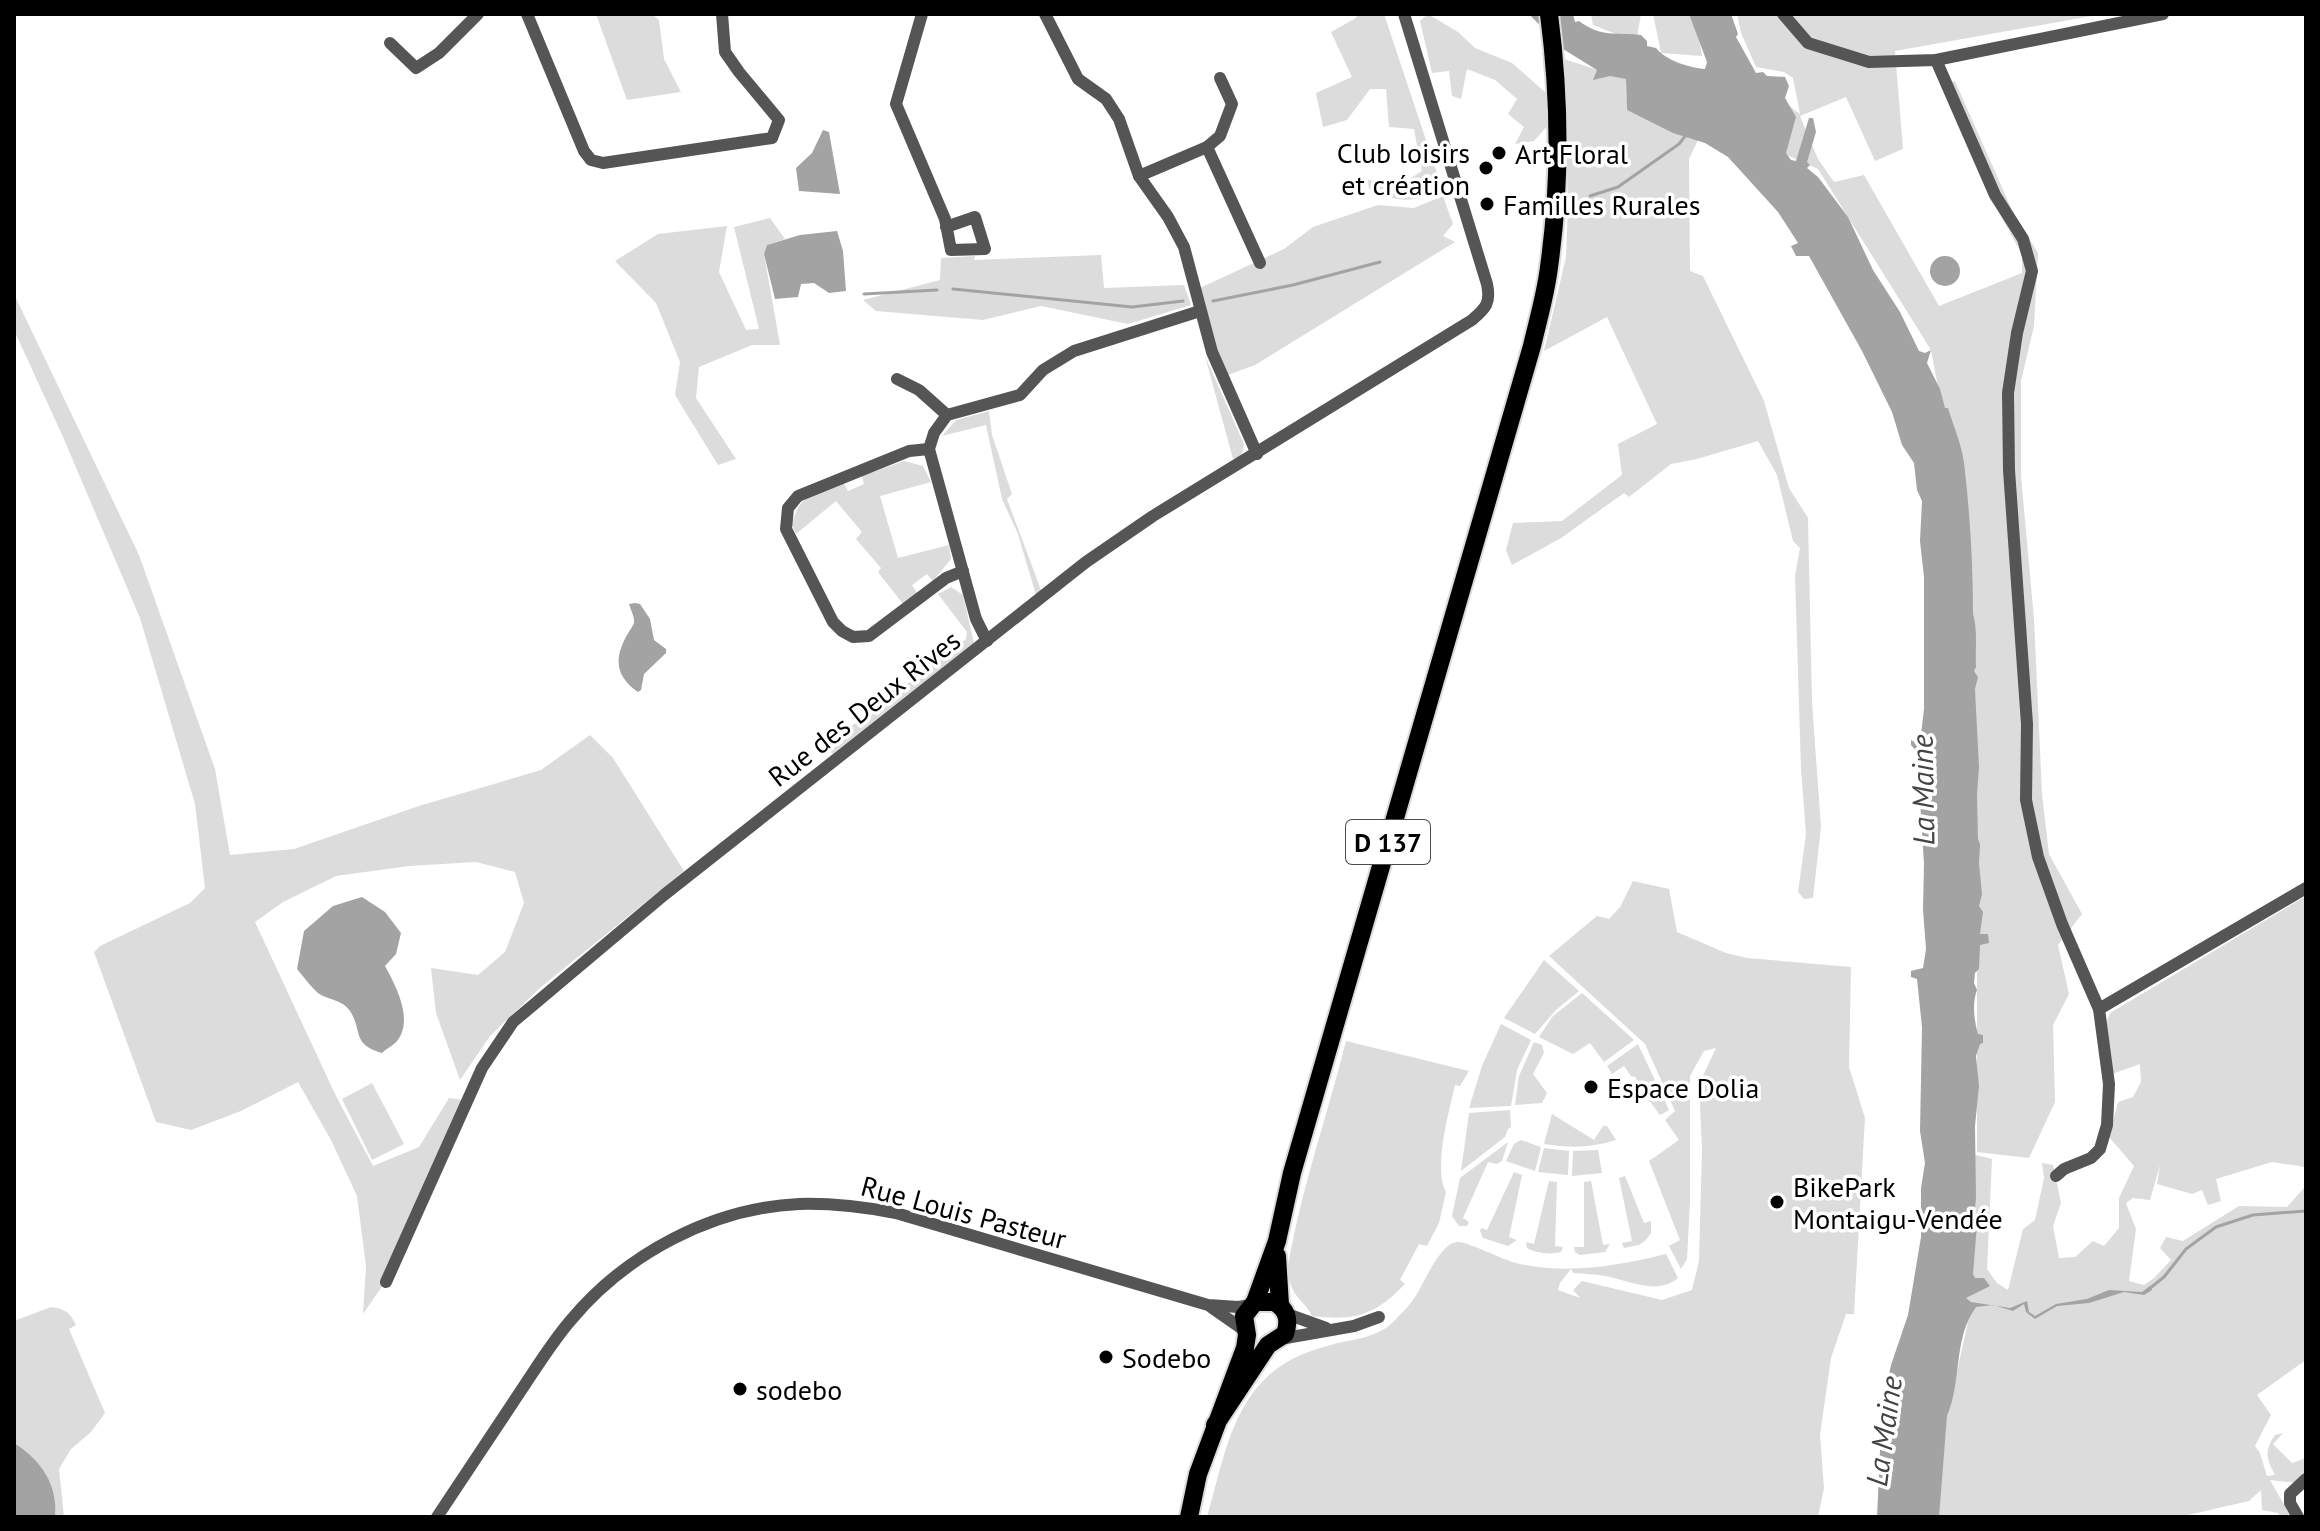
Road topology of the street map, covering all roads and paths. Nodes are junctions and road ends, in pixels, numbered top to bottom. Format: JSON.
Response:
{"nodes":[{"id":1,"x":478,"y":14,"type":"edge"},
{"id":2,"x":527,"y":14,"type":"edge"},
{"id":3,"x":722,"y":14,"type":"edge"},
{"id":4,"x":922,"y":14,"type":"edge"},
{"id":5,"x":1045,"y":14,"type":"edge"},
{"id":6,"x":1549,"y":14,"type":"edge"},
{"id":7,"x":1783,"y":14,"type":"edge"},
{"id":8,"x":2163,"y":14,"type":"edge"},
{"id":9,"x":1406,"y":20,"type":"edge"},
{"id":10,"x":390,"y":43,"type":"dead end"},
{"id":11,"x":1936,"y":60,"type":"junction"},
{"id":12,"x":1220,"y":78,"type":"dead end"},
{"id":13,"x":1207,"y":147,"type":"junction"},
{"id":14,"x":1139,"y":176,"type":"junction"},
{"id":15,"x":946,"y":227,"type":"dead end"},
{"id":16,"x":1260,"y":263,"type":"dead end"},
{"id":17,"x":1200,"y":311,"type":"junction"},
{"id":18,"x":897,"y":379,"type":"dead end"},
{"id":19,"x":947,"y":415,"type":"junction"},
{"id":20,"x":929,"y":449,"type":"junction"},
{"id":21,"x":1257,"y":454,"type":"junction"},
{"id":22,"x":963,"y":571,"type":"junction"},
{"id":23,"x":987,"y":641,"type":"junction"},
{"id":24,"x":2306,"y":888,"type":"edge"},
{"id":25,"x":2099,"y":1009,"type":"junction"},
{"id":26,"x":2056,"y":1176,"type":"dead end"},
{"id":27,"x":1277,"y":1241,"type":"junction"},
{"id":28,"x":386,"y":1282,"type":"dead end"},
{"id":29,"x":1253,"y":1304,"type":"junction"},
{"id":30,"x":1208,"y":1305,"type":"junction"},
{"id":31,"x":1283,"y":1310,"type":"junction"},
{"id":32,"x":1379,"y":1317,"type":"dead end"},
{"id":33,"x":1329,"y":1329,"type":"junction"},
{"id":34,"x":1246,"y":1332,"type":"junction"},
{"id":35,"x":1274,"y":1342,"type":"junction"},
{"id":36,"x":1215,"y":1425,"type":"junction"},
{"id":37,"x":2306,"y":1479,"type":"edge"},
{"id":38,"x":437,"y":1517,"type":"edge"},
{"id":39,"x":1189,"y":1517,"type":"edge"},
{"id":40,"x":2298,"y":1517,"type":"edge"}],
"edges":[{"from":1,"to":10,"type":"street"},
{"from":2,"to":3,"type":"street"},
{"from":4,"to":15,"type":"street"},
{"from":5,"to":14,"type":"street"},
{"from":6,"to":27,"type":"main road","number":"D 137"},
{"from":7,"to":11,"type":"street"},
{"from":8,"to":11,"type":"street"},
{"from":9,"to":21,"type":"street","name":"Rue des Deux Rives"},
{"from":11,"to":25,"type":"street"},
{"from":12,"to":13,"type":"street"},
{"from":13,"to":14,"type":"street"},
{"from":13,"to":16,"type":"street"},
{"from":14,"to":17,"type":"street"},
{"from":17,"to":19,"type":"street"},
{"from":17,"to":21,"type":"street"},
{"from":18,"to":19,"type":"street"},
{"from":19,"to":20,"type":"street"},
{"from":20,"to":22,"type":"street"},
{"from":20,"to":22,"type":"street"},
{"from":21,"to":23,"type":"street","name":"Rue des Deux Rives"},
{"from":22,"to":23,"type":"street"},
{"from":23,"to":28,"type":"street","name":"Rue des Deux Rives"},
{"from":24,"to":25,"type":"street"},
{"from":25,"to":26,"type":"street"},
{"from":27,"to":29,"type":"main road","number":"D 137"},
{"from":27,"to":31,"type":"main road","number":"D 137"},
{"from":29,"to":30,"type":"street","name":"Rue Louis Pasteur"},
{"from":29,"to":31,"type":"main road"},
{"from":29,"to":34,"type":"main road"},
{"from":30,"to":34,"type":"street","name":"Rue Louis Pasteur"},
{"from":30,"to":38,"type":"street","name":"Rue Louis Pasteur"},
{"from":31,"to":33,"type":"street"},
{"from":31,"to":35,"type":"main road"},
{"from":32,"to":33,"type":"street"},
{"from":33,"to":35,"type":"street"},
{"from":34,"to":35,"type":"main road"},
{"from":34,"to":36,"type":"main road"},
{"from":35,"to":36,"type":"main road"},
{"from":36,"to":39,"type":"main road"},
{"from":37,"to":40,"type":"street"}]}
